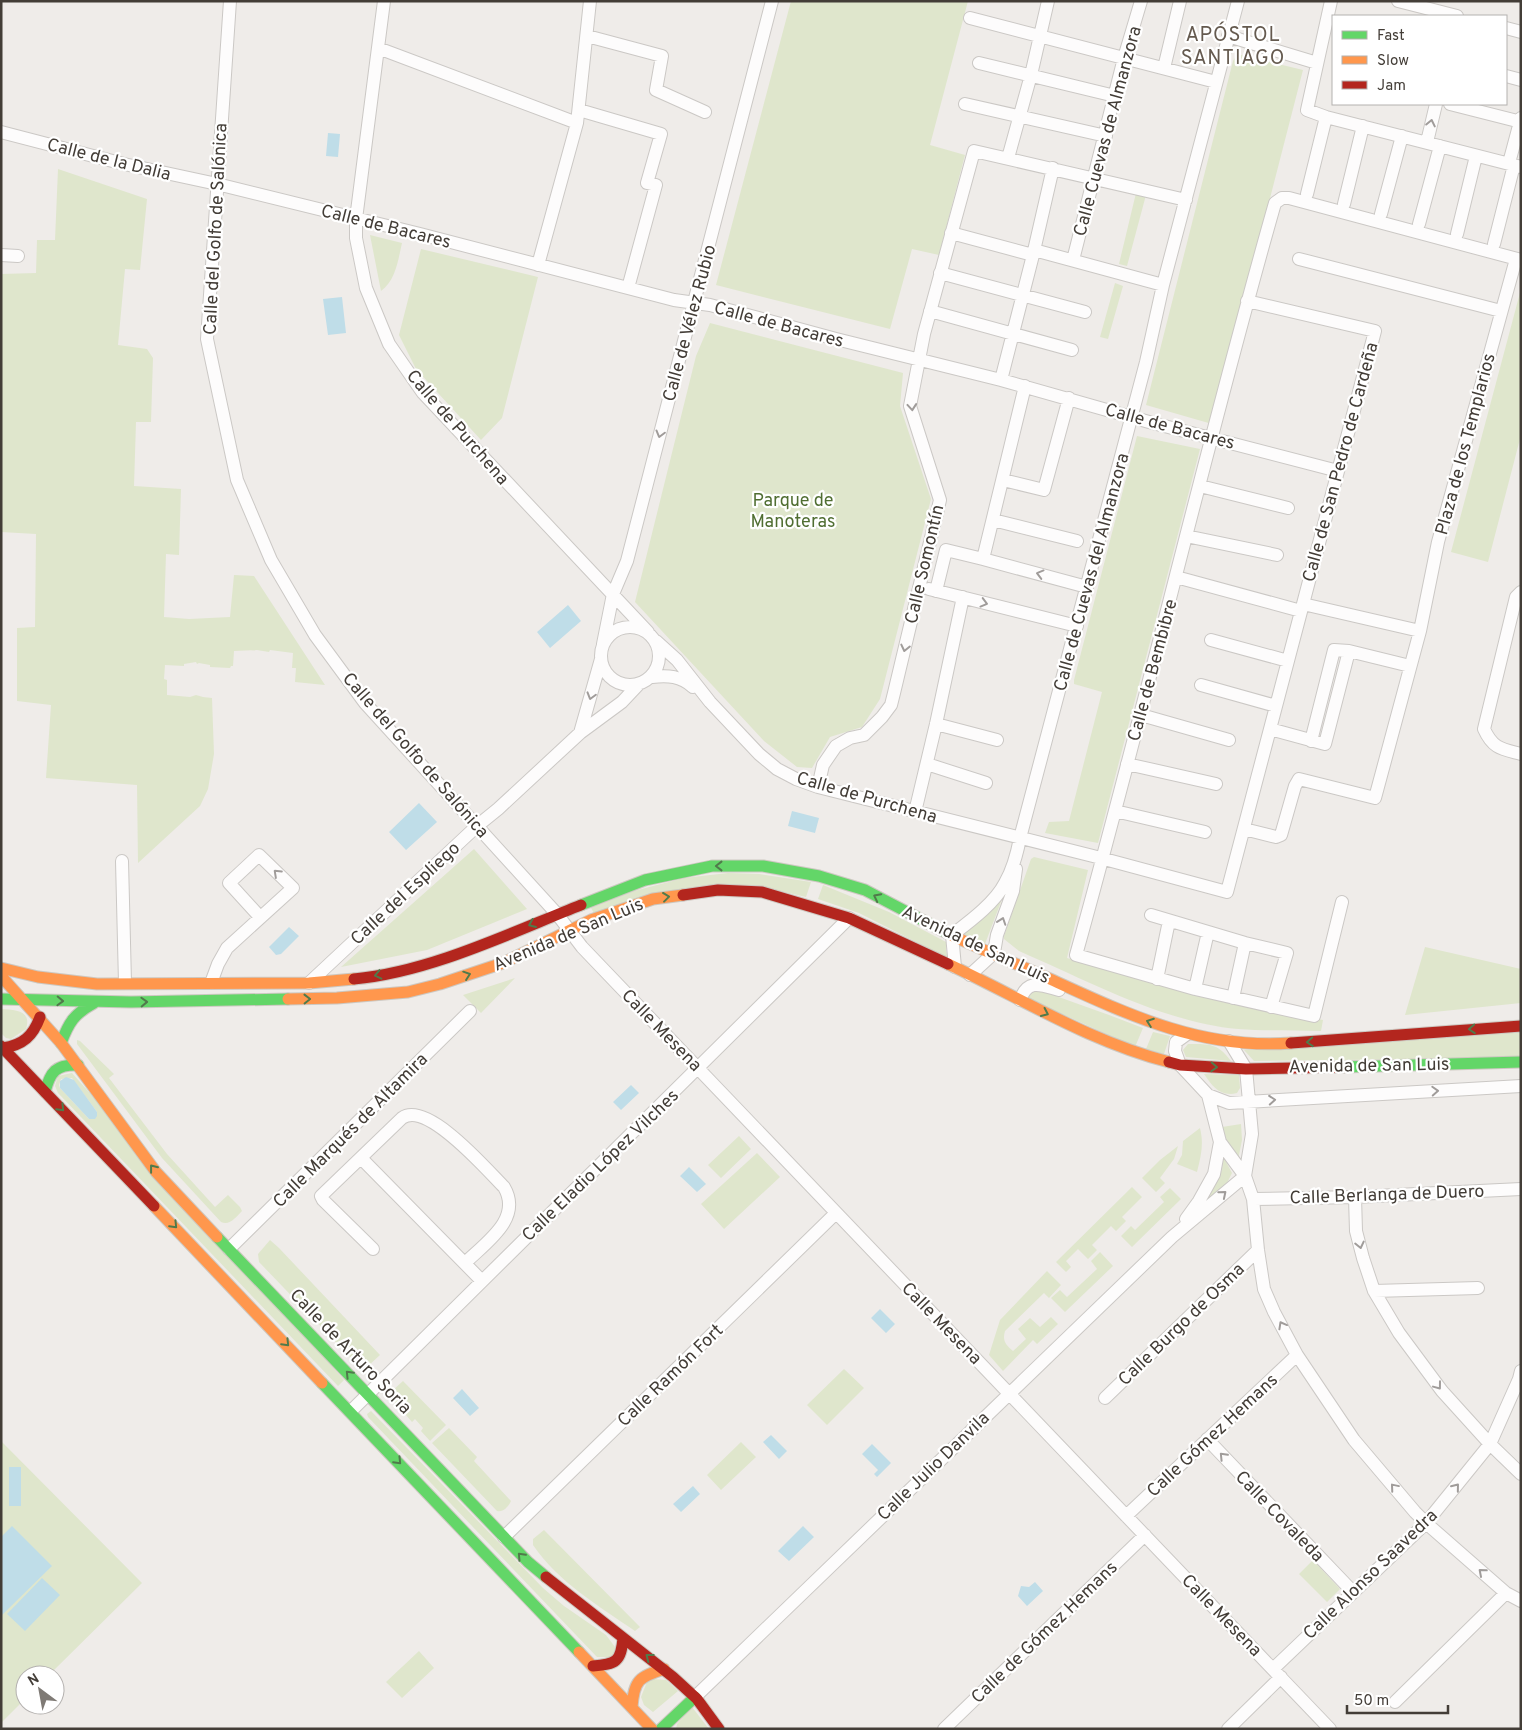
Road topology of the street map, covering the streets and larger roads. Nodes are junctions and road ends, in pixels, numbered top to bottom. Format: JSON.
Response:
{"nodes":[{"id":1,"x":230,"y":1,"type":"edge"},
{"id":2,"x":384,"y":1,"type":"edge"},
{"id":3,"x":590,"y":1,"type":"edge"},
{"id":4,"x":772,"y":1,"type":"edge"},
{"id":5,"x":1048,"y":1,"type":"edge"},
{"id":6,"x":1141,"y":1,"type":"edge"},
{"id":7,"x":1180,"y":1,"type":"edge"},
{"id":8,"x":1238,"y":1,"type":"edge"},
{"id":9,"x":1331,"y":1,"type":"edge"},
{"id":10,"x":1398,"y":1,"type":"edge"},
{"id":11,"x":1453,"y":15,"type":"edge"},
{"id":12,"x":970,"y":18,"type":"dead end"},
{"id":13,"x":1507,"y":28,"type":"edge"},
{"id":14,"x":1521,"y":32,"type":"edge"},
{"id":15,"x":1040,"y":35,"type":"junction"},
{"id":16,"x":587,"y":36,"type":"junction"},
{"id":17,"x":1228,"y":36,"type":"junction"},
{"id":18,"x":378,"y":48,"type":"junction"},
{"id":19,"x":1124,"y":58,"type":"junction"},
{"id":20,"x":979,"y":63,"type":"dead end"},
{"id":21,"x":1317,"y":63,"type":"junction"},
{"id":22,"x":1164,"y":68,"type":"junction"},
{"id":23,"x":1031,"y":75,"type":"junction"},
{"id":24,"x":1507,"y":76,"type":"edge"},
{"id":25,"x":1521,"y":80,"type":"edge"},
{"id":26,"x":1216,"y":82,"type":"junction"},
{"id":27,"x":1115,"y":96,"type":"junction"},
{"id":28,"x":965,"y":104,"type":"dead end"},
{"id":29,"x":1436,"y":105,"type":"edge"},
{"id":30,"x":1454,"y":105,"type":"edge"},
{"id":31,"x":580,"y":110,"type":"junction"},
{"id":32,"x":705,"y":112,"type":"dead end"},
{"id":33,"x":1019,"y":116,"type":"junction"},
{"id":34,"x":1326,"y":116,"type":"junction"},
{"id":35,"x":1520,"y":121,"type":"edge"},
{"id":36,"x":577,"y":123,"type":"junction"},
{"id":37,"x":1363,"y":126,"type":"junction"},
{"id":38,"x":1,"y":132,"type":"edge"},
{"id":39,"x":1106,"y":136,"type":"junction"},
{"id":40,"x":1402,"y":136,"type":"junction"},
{"id":41,"x":1427,"y":142,"type":"junction"},
{"id":42,"x":1440,"y":146,"type":"junction"},
{"id":43,"x":1476,"y":156,"type":"junction"},
{"id":44,"x":1008,"y":158,"type":"junction"},
{"id":45,"x":1514,"y":165,"type":"edge"},
{"id":46,"x":1053,"y":168,"type":"junction"},
{"id":47,"x":1093,"y":178,"type":"junction"},
{"id":48,"x":217,"y":184,"type":"junction"},
{"id":49,"x":1307,"y":194,"type":"dead end"},
{"id":50,"x":1186,"y":200,"type":"junction"},
{"id":51,"x":1344,"y":204,"type":"dead end"},
{"id":52,"x":1381,"y":214,"type":"dead end"},
{"id":53,"x":356,"y":219,"type":"junction"},
{"id":54,"x":1419,"y":224,"type":"dead end"},
{"id":55,"x":951,"y":233,"type":"junction"},
{"id":56,"x":1457,"y":234,"type":"dead end"},
{"id":57,"x":1494,"y":244,"type":"dead end"},
{"id":58,"x":1034,"y":252,"type":"junction"},
{"id":59,"x":1,"y":256,"type":"edge"},
{"id":60,"x":18,"y":256,"type":"dead end"},
{"id":61,"x":1299,"y":259,"type":"dead end"},
{"id":62,"x":1518,"y":259,"type":"edge"},
{"id":63,"x":1073,"y":260,"type":"junction"},
{"id":64,"x":538,"y":265,"type":"junction"},
{"id":65,"x":940,"y":273,"type":"junction"},
{"id":66,"x":1163,"y":285,"type":"junction"},
{"id":67,"x":628,"y":288,"type":"junction"},
{"id":68,"x":1023,"y":294,"type":"junction"},
{"id":69,"x":1247,"y":301,"type":"junction"},
{"id":70,"x":694,"y":302,"type":"junction"},
{"id":71,"x":930,"y":311,"type":"junction"},
{"id":72,"x":1501,"y":311,"type":"junction"},
{"id":73,"x":1085,"y":312,"type":"dead end"},
{"id":74,"x":1012,"y":334,"type":"junction"},
{"id":75,"x":1072,"y":350,"type":"dead end"},
{"id":76,"x":918,"y":359,"type":"junction"},
{"id":77,"x":1001,"y":380,"type":"junction"},
{"id":78,"x":1026,"y":386,"type":"junction"},
{"id":79,"x":1070,"y":398,"type":"junction"},
{"id":80,"x":1131,"y":416,"type":"junction"},
{"id":81,"x":1212,"y":438,"type":"junction"},
{"id":82,"x":1338,"y":471,"type":"junction"},
{"id":83,"x":1004,"y":480,"type":"junction"},
{"id":84,"x":1200,"y":486,"type":"junction"},
{"id":85,"x":1288,"y":508,"type":"dead end"},
{"id":86,"x":993,"y":520,"type":"junction"},
{"id":87,"x":1186,"y":536,"type":"junction"},
{"id":88,"x":1078,"y":541,"type":"dead end"},
{"id":89,"x":1277,"y":555,"type":"dead end"},
{"id":90,"x":983,"y":559,"type":"junction"},
{"id":91,"x":1176,"y":577,"type":"junction"},
{"id":92,"x":919,"y":586,"type":"junction"},
{"id":93,"x":1087,"y":587,"type":"junction"},
{"id":94,"x":936,"y":591,"type":"junction"},
{"id":95,"x":1521,"y":592,"type":"edge"},
{"id":96,"x":613,"y":594,"type":"junction"},
{"id":97,"x":963,"y":597,"type":"junction"},
{"id":98,"x":1302,"y":608,"type":"junction"},
{"id":99,"x":1077,"y":626,"type":"junction"},
{"id":100,"x":1420,"y":631,"type":"junction"},
{"id":101,"x":652,"y":637,"type":"junction"},
{"id":102,"x":1211,"y":640,"type":"dead end"},
{"id":103,"x":603,"y":644,"type":"junction"},
{"id":104,"x":601,"y":659,"type":"junction"},
{"id":105,"x":1288,"y":660,"type":"junction"},
{"id":106,"x":1410,"y":666,"type":"junction"},
{"id":107,"x":652,"y":677,"type":"junction"},
{"id":108,"x":1201,"y":684,"type":"dead end"},
{"id":109,"x":638,"y":685,"type":"junction"},
{"id":110,"x":710,"y":702,"type":"junction"},
{"id":111,"x":1276,"y":706,"type":"junction"},
{"id":112,"x":1141,"y":715,"type":"junction"},
{"id":113,"x":936,"y":724,"type":"junction"},
{"id":114,"x":1270,"y":729,"type":"junction"},
{"id":115,"x":580,"y":733,"type":"junction"},
{"id":116,"x":997,"y":740,"type":"dead end"},
{"id":117,"x":1229,"y":740,"type":"dead end"},
{"id":118,"x":1521,"y":754,"type":"edge"},
{"id":119,"x":926,"y":764,"type":"junction"},
{"id":120,"x":1127,"y":764,"type":"junction"},
{"id":121,"x":986,"y":783,"type":"dead end"},
{"id":122,"x":1216,"y":784,"type":"dead end"},
{"id":123,"x":818,"y":787,"type":"junction"},
{"id":124,"x":1115,"y":811,"type":"junction"},
{"id":125,"x":915,"y":812,"type":"junction"},
{"id":126,"x":477,"y":826,"type":"junction"},
{"id":127,"x":1244,"y":829,"type":"junction"},
{"id":128,"x":1206,"y":832,"type":"dead end"},
{"id":129,"x":1020,"y":838,"type":"junction"},
{"id":130,"x":1016,"y":858,"type":"junction"},
{"id":131,"x":1103,"y":858,"type":"junction"},
{"id":132,"x":122,"y":861,"type":"dead end"},
{"id":133,"x":1342,"y":902,"type":"dead end"},
{"id":134,"x":557,"y":914,"type":"junction"},
{"id":135,"x":1151,"y":915,"type":"dead end"},
{"id":136,"x":260,"y":917,"type":"junction"},
{"id":137,"x":849,"y":918,"type":"junction"},
{"id":138,"x":1169,"y":921,"type":"junction"},
{"id":139,"x":570,"y":930,"type":"junction"},
{"id":140,"x":1208,"y":932,"type":"junction"},
{"id":141,"x":952,"y":935,"type":"junction"},
{"id":142,"x":1245,"y":944,"type":"junction"},
{"id":143,"x":994,"y":953,"type":"junction"},
{"id":144,"x":955,"y":967,"type":"junction"},
{"id":145,"x":1,"y":968,"type":"edge"},
{"id":146,"x":970,"y":975,"type":"junction"},
{"id":147,"x":1,"y":976,"type":"edge"},
{"id":148,"x":1157,"y":979,"type":"junction"},
{"id":149,"x":211,"y":983,"type":"junction"},
{"id":150,"x":308,"y":983,"type":"junction"},
{"id":151,"x":125,"y":984,"type":"junction"},
{"id":152,"x":1195,"y":989,"type":"junction"},
{"id":153,"x":1233,"y":998,"type":"junction"},
{"id":154,"x":1,"y":999,"type":"edge"},
{"id":155,"x":24,"y":1000,"type":"junction"},
{"id":156,"x":1020,"y":1000,"type":"junction"},
{"id":157,"x":96,"y":1002,"type":"junction"},
{"id":158,"x":1102,"y":1003,"type":"junction"},
{"id":159,"x":1271,"y":1007,"type":"junction"},
{"id":160,"x":470,"y":1011,"type":"dead end"},
{"id":161,"x":40,"y":1017,"type":"junction"},
{"id":162,"x":1521,"y":1026,"type":"edge"},
{"id":163,"x":1188,"y":1034,"type":"junction"},
{"id":164,"x":1229,"y":1041,"type":"junction"},
{"id":165,"x":61,"y":1043,"type":"junction"},
{"id":166,"x":2,"y":1047,"type":"edge"},
{"id":167,"x":1521,"y":1062,"type":"edge"},
{"id":168,"x":78,"y":1065,"type":"junction"},
{"id":169,"x":1180,"y":1065,"type":"junction"},
{"id":170,"x":698,"y":1068,"type":"junction"},
{"id":171,"x":1246,"y":1068,"type":"junction"},
{"id":172,"x":1521,"y":1086,"type":"edge"},
{"id":173,"x":45,"y":1092,"type":"junction"},
{"id":174,"x":1208,"y":1095,"type":"junction"},
{"id":175,"x":1249,"y":1101,"type":"junction"},
{"id":176,"x":1220,"y":1142,"type":"junction"},
{"id":177,"x":361,"y":1158,"type":"junction"},
{"id":178,"x":1245,"y":1176,"type":"junction"},
{"id":179,"x":1521,"y":1189,"type":"edge"},
{"id":180,"x":1355,"y":1197,"type":"junction"},
{"id":181,"x":1253,"y":1199,"type":"junction"},
{"id":182,"x":836,"y":1213,"type":"junction"},
{"id":183,"x":1172,"y":1237,"type":"junction"},
{"id":184,"x":229,"y":1249,"type":"junction"},
{"id":185,"x":372,"y":1250,"type":"dead end"},
{"id":186,"x":1258,"y":1250,"type":"junction"},
{"id":187,"x":464,"y":1263,"type":"junction"},
{"id":188,"x":482,"y":1281,"type":"junction"},
{"id":189,"x":1478,"y":1288,"type":"dead end"},
{"id":190,"x":1374,"y":1291,"type":"junction"},
{"id":191,"x":1297,"y":1355,"type":"junction"},
{"id":192,"x":1520,"y":1376,"type":"edge"},
{"id":193,"x":1009,"y":1393,"type":"junction"},
{"id":194,"x":367,"y":1394,"type":"junction"},
{"id":195,"x":1105,"y":1398,"type":"dead end"},
{"id":196,"x":351,"y":1411,"type":"junction"},
{"id":197,"x":1207,"y":1439,"type":"junction"},
{"id":198,"x":1490,"y":1444,"type":"junction"},
{"id":199,"x":1521,"y":1474,"type":"edge"},
{"id":200,"x":1126,"y":1516,"type":"junction"},
{"id":201,"x":1426,"y":1524,"type":"junction"},
{"id":202,"x":1145,"y":1535,"type":"junction"},
{"id":203,"x":504,"y":1537,"type":"junction"},
{"id":204,"x":1353,"y":1592,"type":"junction"},
{"id":205,"x":1506,"y":1593,"type":"junction"},
{"id":206,"x":1521,"y":1601,"type":"edge"},
{"id":207,"x":623,"y":1638,"type":"junction"},
{"id":208,"x":593,"y":1666,"type":"junction"},
{"id":209,"x":664,"y":1669,"type":"junction"},
{"id":210,"x":1277,"y":1673,"type":"junction"},
{"id":211,"x":695,"y":1697,"type":"junction"},
{"id":212,"x":1395,"y":1702,"type":"dead end"},
{"id":213,"x":632,"y":1707,"type":"junction"},
{"id":214,"x":652,"y":1729,"type":"edge"},
{"id":215,"x":661,"y":1729,"type":"edge"},
{"id":216,"x":719,"y":1729,"type":"edge"},
{"id":217,"x":944,"y":1729,"type":"edge"},
{"id":218,"x":1228,"y":1729,"type":"edge"},
{"id":219,"x":1330,"y":1729,"type":"edge"}],
"edges":[{"from":1,"to":48,"type":"street","name":"Calle del Golfo de Salónica"},
{"from":2,"to":18,"type":"street","name":"Calle de Purchena"},
{"from":3,"to":16,"type":"street"},
{"from":4,"to":70,"type":"street","name":"Calle de Vélez Rubio"},
{"from":5,"to":15,"type":"street"},
{"from":6,"to":19,"type":"street","name":"Calle Cuevas de Almanzora"},
{"from":7,"to":22,"type":"street"},
{"from":8,"to":17,"type":"street","name":"Calle de Cuevas del Almanzora"},
{"from":9,"to":21,"type":"street"},
{"from":10,"to":11,"type":"street"},
{"from":12,"to":15,"type":"street"},
{"from":13,"to":14,"type":"street"},
{"from":15,"to":19,"type":"street"},
{"from":15,"to":23,"type":"street"},
{"from":16,"to":31,"type":"street"},
{"from":16,"to":32,"type":"street"},
{"from":17,"to":21,"type":"street"},
{"from":17,"to":26,"type":"street","name":"Calle de Cuevas del Almanzora"},
{"from":18,"to":36,"type":"street"},
{"from":18,"to":53,"type":"street","name":"Calle de Purchena"},
{"from":19,"to":22,"type":"street"},
{"from":19,"to":27,"type":"street","name":"Calle Cuevas de Almanzora"},
{"from":20,"to":23,"type":"street"},
{"from":21,"to":34,"type":"street"},
{"from":22,"to":26,"type":"street"},
{"from":23,"to":27,"type":"street"},
{"from":23,"to":33,"type":"street"},
{"from":24,"to":25,"type":"street"},
{"from":26,"to":50,"type":"street","name":"Calle de Cuevas del Almanzora"},
{"from":27,"to":39,"type":"street","name":"Calle Cuevas de Almanzora"},
{"from":28,"to":33,"type":"street"},
{"from":41,"to":29,"type":"street","one_way":true},
{"from":30,"to":35,"type":"street"},
{"from":31,"to":36,"type":"street"},
{"from":31,"to":67,"type":"street"},
{"from":33,"to":39,"type":"street"},
{"from":33,"to":44,"type":"street"},
{"from":34,"to":37,"type":"street"},
{"from":34,"to":49,"type":"street"},
{"from":35,"to":45,"type":"street"},
{"from":36,"to":64,"type":"street"},
{"from":37,"to":40,"type":"street"},
{"from":37,"to":51,"type":"street"},
{"from":38,"to":48,"type":"street","name":"Calle de la Dalia"},
{"from":39,"to":47,"type":"street","name":"Calle Cuevas de Almanzora"},
{"from":40,"to":41,"type":"street"},
{"from":40,"to":52,"type":"street"},
{"from":41,"to":42,"type":"street"},
{"from":42,"to":43,"type":"street"},
{"from":42,"to":54,"type":"street"},
{"from":43,"to":45,"type":"street"},
{"from":43,"to":56,"type":"street"},
{"from":44,"to":46,"type":"street","name":"Calle Somontín"},
{"from":44,"to":55,"type":"street","name":"Calle Somontín"},
{"from":45,"to":57,"type":"street"},
{"from":46,"to":47,"type":"street","name":"Calle Somontín"},
{"from":46,"to":58,"type":"street"},
{"from":47,"to":50,"type":"street","name":"Calle Somontín"},
{"from":47,"to":63,"type":"street","name":"Calle Cuevas de Almanzora"},
{"from":48,"to":53,"type":"street","name":"Calle de Bacares"},
{"from":48,"to":126,"type":"street","name":"Calle del Golfo de Salónica"},
{"from":50,"to":66,"type":"street","name":"Calle de Cuevas del Almanzora"},
{"from":53,"to":64,"type":"street","name":"Calle de Bacares"},
{"from":53,"to":96,"type":"street","name":"Calle de Purchena"},
{"from":55,"to":58,"type":"street"},
{"from":55,"to":65,"type":"street","name":"Calle Somontín"},
{"from":58,"to":63,"type":"street"},
{"from":58,"to":68,"type":"street"},
{"from":59,"to":60,"type":"street"},
{"from":61,"to":72,"type":"street"},
{"from":62,"to":69,"type":"street","name":"Calle de Bembibre"},
{"from":62,"to":72,"type":"street","name":"Plaza de los Templarios"},
{"from":63,"to":66,"type":"street"},
{"from":64,"to":67,"type":"street","name":"Calle de Bacares"},
{"from":65,"to":68,"type":"street"},
{"from":65,"to":71,"type":"street","name":"Calle Somontín"},
{"from":66,"to":80,"type":"street","name":"Calle de Cuevas del Almanzora"},
{"from":67,"to":70,"type":"street","name":"Calle de Bacares"},
{"from":68,"to":73,"type":"street"},
{"from":68,"to":74,"type":"street"},
{"from":69,"to":81,"type":"street","name":"Calle de Bembibre"},
{"from":69,"to":82,"type":"street","name":"Calle de San Pedro de Cardeña"},
{"from":70,"to":76,"type":"street","name":"Calle de Bacares"},
{"from":70,"to":96,"type":"street","name":"Calle de Vélez Rubio","one_way":true},
{"from":71,"to":74,"type":"street"},
{"from":71,"to":76,"type":"street","name":"Calle Somontín"},
{"from":72,"to":100,"type":"street","name":"Plaza de los Templarios"},
{"from":74,"to":75,"type":"street"},
{"from":74,"to":77,"type":"street"},
{"from":76,"to":77,"type":"street","name":"Calle de Bacares"},
{"from":76,"to":92,"type":"street","name":"Calle Somontín","one_way":true},
{"from":77,"to":78,"type":"street","name":"Calle de Bacares"},
{"from":78,"to":79,"type":"street","name":"Calle de Bacares"},
{"from":78,"to":83,"type":"street"},
{"from":79,"to":80,"type":"street","name":"Calle de Bacares"},
{"from":79,"to":83,"type":"street"},
{"from":80,"to":81,"type":"street","name":"Calle de Bacares"},
{"from":80,"to":93,"type":"street","name":"Calle de Cuevas del Almanzora"},
{"from":81,"to":82,"type":"street","name":"Calle de Bacares"},
{"from":81,"to":84,"type":"street","name":"Calle de Bembibre"},
{"from":82,"to":98,"type":"street","name":"Calle de San Pedro de Cardeña"},
{"from":83,"to":86,"type":"street"},
{"from":84,"to":85,"type":"street"},
{"from":84,"to":87,"type":"street","name":"Calle de Bembibre"},
{"from":86,"to":88,"type":"street"},
{"from":86,"to":90,"type":"street"},
{"from":87,"to":89,"type":"street"},
{"from":87,"to":91,"type":"street","name":"Calle de Bembibre"},
{"from":93,"to":90,"type":"street","one_way":true},
{"from":90,"to":94,"type":"street"},
{"from":91,"to":98,"type":"street","name":"Calle de Bembibre"},
{"from":91,"to":112,"type":"street","name":"Calle de Bembibre"},
{"from":92,"to":94,"type":"street"},
{"from":92,"to":123,"type":"street","name":"Calle Somontín","one_way":true},
{"from":93,"to":99,"type":"street","name":"Calle de Cuevas del Almanzora"},
{"from":94,"to":97,"type":"street"},
{"from":95,"to":118,"type":"street"},
{"from":96,"to":101,"type":"street","name":"Calle de Purchena"},
{"from":96,"to":103,"type":"street","name":"Calle de Vélez Rubio"},
{"from":97,"to":99,"type":"street","one_way":true},
{"from":97,"to":113,"type":"street"},
{"from":98,"to":100,"type":"street","name":"Calle de San Pedro de Cardeña"},
{"from":98,"to":105,"type":"street","name":"Calle de San Pedro de Cardeña"},
{"from":99,"to":129,"type":"street","name":"Calle de Cuevas del Almanzora"},
{"from":100,"to":106,"type":"street","name":"Plaza de los Templarios"},
{"from":101,"to":103,"type":"street"},
{"from":101,"to":107,"type":"street"},
{"from":101,"to":110,"type":"street","name":"Calle de Purchena"},
{"from":102,"to":105,"type":"street"},
{"from":103,"to":104,"type":"street"},
{"from":104,"to":109,"type":"street"},
{"from":104,"to":115,"type":"street","one_way":true},
{"from":105,"to":111,"type":"street","name":"Calle de San Pedro de Cardeña"},
{"from":106,"to":114,"type":"street"},
{"from":106,"to":127,"type":"street","name":"Plaza de los Templarios"},
{"from":107,"to":109,"type":"street"},
{"from":107,"to":110,"type":"street","name":"Calle de Purchena"},
{"from":108,"to":111,"type":"street"},
{"from":109,"to":115,"type":"street","name":"Calle del Espliego"},
{"from":110,"to":123,"type":"street","name":"Calle de Purchena"},
{"from":111,"to":114,"type":"street","name":"Calle de San Pedro de Cardeña"},
{"from":112,"to":117,"type":"street"},
{"from":112,"to":120,"type":"street","name":"Calle de Bembibre"},
{"from":113,"to":116,"type":"street"},
{"from":113,"to":119,"type":"street"},
{"from":114,"to":127,"type":"street","name":"Calle de San Pedro de Cardeña"},
{"from":115,"to":126,"type":"street","name":"Calle del Espliego"},
{"from":119,"to":121,"type":"street"},
{"from":119,"to":125,"type":"street"},
{"from":120,"to":122,"type":"street","name":"Calle de Bembibre"},
{"from":120,"to":124,"type":"street","name":"Calle de Bembibre"},
{"from":123,"to":125,"type":"street","name":"Calle de Purchena"},
{"from":124,"to":128,"type":"street"},
{"from":124,"to":131,"type":"street","name":"Calle de Bembibre"},
{"from":125,"to":129,"type":"street","name":"Calle de Purchena"},
{"from":126,"to":134,"type":"street","name":"Calle del Golfo de Salónica"},
{"from":126,"to":150,"type":"street","name":"Calle del Espliego"},
{"from":127,"to":131,"type":"street","name":"Calle de San Pedro de Cardeña"},
{"from":129,"to":130,"type":"street","name":"Calle de Cuevas del Almanzora"},
{"from":129,"to":131,"type":"street","name":"Calle de San Pedro de Cardeña"},
{"from":130,"to":141,"type":"street","name":"Calle de Cuevas del Almanzora"},
{"from":143,"to":130,"type":"street","name":"Calle de Cuevas del Almanzora","one_way":true},
{"from":131,"to":148,"type":"street","name":"Calle de Bembibre"},
{"from":132,"to":151,"type":"street"},
{"from":133,"to":159,"type":"street"},
{"from":134,"to":139,"type":"street","name":"Calle Mesena"},
{"from":141,"to":134,"type":"street","name":"Avenida de San Luis","one_way":true},
{"from":134,"to":150,"type":"street","name":"Avenida de San Luis","one_way":true},
{"from":135,"to":138,"type":"street"},
{"from":136,"to":136,"type":"street","one_way":true},
{"from":136,"to":149,"type":"street"},
{"from":139,"to":137,"type":"street","name":"Avenida de San Luis","one_way":true},
{"from":137,"to":144,"type":"street","name":"Avenida de San Luis"},
{"from":137,"to":170,"type":"street","name":"Calle Eladio López Vilches"},
{"from":138,"to":140,"type":"street"},
{"from":138,"to":148,"type":"street"},
{"from":157,"to":139,"type":"street","name":"Avenida de San Luis","one_way":true},
{"from":139,"to":170,"type":"street","name":"Calle Mesena"},
{"from":140,"to":142,"type":"street"},
{"from":140,"to":152,"type":"street"},
{"from":141,"to":143,"type":"street","name":"Avenida de San Luis"},
{"from":141,"to":144,"type":"street"},
{"from":142,"to":153,"type":"street"},
{"from":142,"to":159,"type":"street"},
{"from":143,"to":146,"type":"street"},
{"from":143,"to":158,"type":"street","name":"Avenida de San Luis"},
{"from":144,"to":146,"type":"street","name":"Avenida de San Luis"},
{"from":145,"to":151,"type":"street","name":"Avenida de San Luis"},
{"from":146,"to":156,"type":"street","name":"Avenida de San Luis"},
{"from":147,"to":155,"type":"street","name":"Calle de Arturo Soria"},
{"from":148,"to":152,"type":"street"},
{"from":149,"to":150,"type":"street","name":"Avenida de San Luis"},
{"from":149,"to":151,"type":"street","name":"Avenida de San Luis"},
{"from":152,"to":153,"type":"street"},
{"from":153,"to":159,"type":"street"},
{"from":154,"to":155,"type":"street","name":"Avenida de San Luis"},
{"from":155,"to":157,"type":"street","name":"Avenida de San Luis","one_way":true},
{"from":155,"to":161,"type":"street","name":"Calle de Arturo Soria"},
{"from":156,"to":158,"type":"street","name":"Avenida de San Luis"},
{"from":156,"to":169,"type":"street","name":"Avenida de San Luis","one_way":true},
{"from":157,"to":165,"type":"street","name":"Avenida de San Luis"},
{"from":163,"to":158,"type":"street","name":"Avenida de San Luis","one_way":true},
{"from":160,"to":184,"type":"street","name":"Calle Marqués de Altamira"},
{"from":161,"to":165,"type":"street","name":"Calle de Arturo Soria"},
{"from":161,"to":166,"type":"street"},
{"from":162,"to":164,"type":"street","name":"Avenida de San Luis","one_way":true},
{"from":163,"to":164,"type":"street","name":"Avenida de San Luis"},
{"from":163,"to":169,"type":"street"},
{"from":164,"to":171,"type":"street"},
{"from":165,"to":168,"type":"street","name":"Calle de Arturo Soria"},
{"from":166,"to":173,"type":"street"},
{"from":167,"to":171,"type":"street","name":"Avenida de San Luis"},
{"from":168,"to":173,"type":"street"},
{"from":184,"to":168,"type":"street","name":"Calle de Arturo Soria","one_way":true},
{"from":169,"to":171,"type":"street","name":"Avenida de San Luis","one_way":true},
{"from":169,"to":174,"type":"street","name":"Calle Julio Danvila"},
{"from":170,"to":182,"type":"street","name":"Calle Mesena"},
{"from":170,"to":188,"type":"street","name":"Calle Eladio López Vilches"},
{"from":171,"to":175,"type":"street"},
{"from":175,"to":172,"type":"street","name":"Avenida de San Luis","one_way":true},
{"from":173,"to":196,"type":"street","one_way":true},
{"from":174,"to":175,"type":"street","name":"Avenida de San Luis"},
{"from":174,"to":176,"type":"street","name":"Calle Julio Danvila"},
{"from":175,"to":178,"type":"street"},
{"from":176,"to":178,"type":"street","name":"Calle Burgo de Osma"},
{"from":176,"to":183,"type":"street","name":"Calle Julio Danvila"},
{"from":177,"to":185,"type":"street"},
{"from":177,"to":187,"type":"street"},
{"from":177,"to":187,"type":"street"},
{"from":178,"to":181,"type":"street","name":"Calle Burgo de Osma"},
{"from":183,"to":178,"type":"street","name":"Calle Julio Danvila","one_way":true},
{"from":179,"to":180,"type":"street","name":"Calle Berlanga de Duero"},
{"from":180,"to":181,"type":"street","name":"Calle Berlanga de Duero"},
{"from":180,"to":190,"type":"street","one_way":true},
{"from":181,"to":186,"type":"street","name":"Calle Burgo de Osma"},
{"from":182,"to":193,"type":"street","name":"Calle Mesena"},
{"from":182,"to":203,"type":"street","name":"Calle Ramón Fort"},
{"from":183,"to":193,"type":"street","name":"Calle Julio Danvila"},
{"from":194,"to":184,"type":"street","name":"Calle de Arturo Soria","one_way":true},
{"from":191,"to":186,"type":"street","name":"Calle Burgo de Osma","one_way":true},
{"from":186,"to":195,"type":"street","name":"Calle Burgo de Osma"},
{"from":187,"to":188,"type":"street"},
{"from":188,"to":194,"type":"street","name":"Calle Eladio López Vilches"},
{"from":189,"to":190,"type":"street"},
{"from":190,"to":198,"type":"street","one_way":true},
{"from":191,"to":197,"type":"street","name":"Calle Gómez Hemans"},
{"from":201,"to":191,"type":"street","name":"Calle Burgo de Osma","one_way":true},
{"from":192,"to":198,"type":"street","name":"Calle Alonso Saavedra"},
{"from":193,"to":200,"type":"street","name":"Calle Mesena"},
{"from":193,"to":211,"type":"street","name":"Calle Julio Danvila"},
{"from":194,"to":196,"type":"street","name":"Calle Eladio López Vilches"},
{"from":194,"to":203,"type":"street","name":"Calle de Arturo Soria"},
{"from":196,"to":208,"type":"street","one_way":true},
{"from":197,"to":200,"type":"street","name":"Calle Gómez Hemans"},
{"from":204,"to":197,"type":"street","name":"Calle Covaleda","one_way":true},
{"from":198,"to":199,"type":"street"},
{"from":201,"to":198,"type":"street","name":"Calle Alonso Saavedra","one_way":true},
{"from":200,"to":202,"type":"street","name":"Calle Mesena"},
{"from":201,"to":204,"type":"street","name":"Calle Alonso Saavedra"},
{"from":205,"to":201,"type":"street","name":"Calle Burgo de Osma","one_way":true},
{"from":202,"to":210,"type":"street","name":"Calle Mesena"},
{"from":202,"to":217,"type":"street","name":"Calle de Gómez Hemans"},
{"from":207,"to":203,"type":"street","name":"Calle de Arturo Soria","one_way":true},
{"from":204,"to":210,"type":"street","name":"Calle Alonso Saavedra"},
{"from":205,"to":206,"type":"street","name":"Calle Burgo de Osma"},
{"from":205,"to":212,"type":"street"},
{"from":207,"to":208,"type":"street"},
{"from":209,"to":207,"type":"street","name":"Calle de Arturo Soria","one_way":true},
{"from":208,"to":213,"type":"street"},
{"from":209,"to":211,"type":"street","name":"Calle de Arturo Soria"},
{"from":209,"to":213,"type":"street"},
{"from":210,"to":218,"type":"street","name":"Calle Alonso Saavedra"},
{"from":210,"to":219,"type":"street","name":"Calle Mesena"},
{"from":211,"to":215,"type":"street"},
{"from":211,"to":216,"type":"street","name":"Calle de Arturo Soria"},
{"from":213,"to":214,"type":"street"}]}
